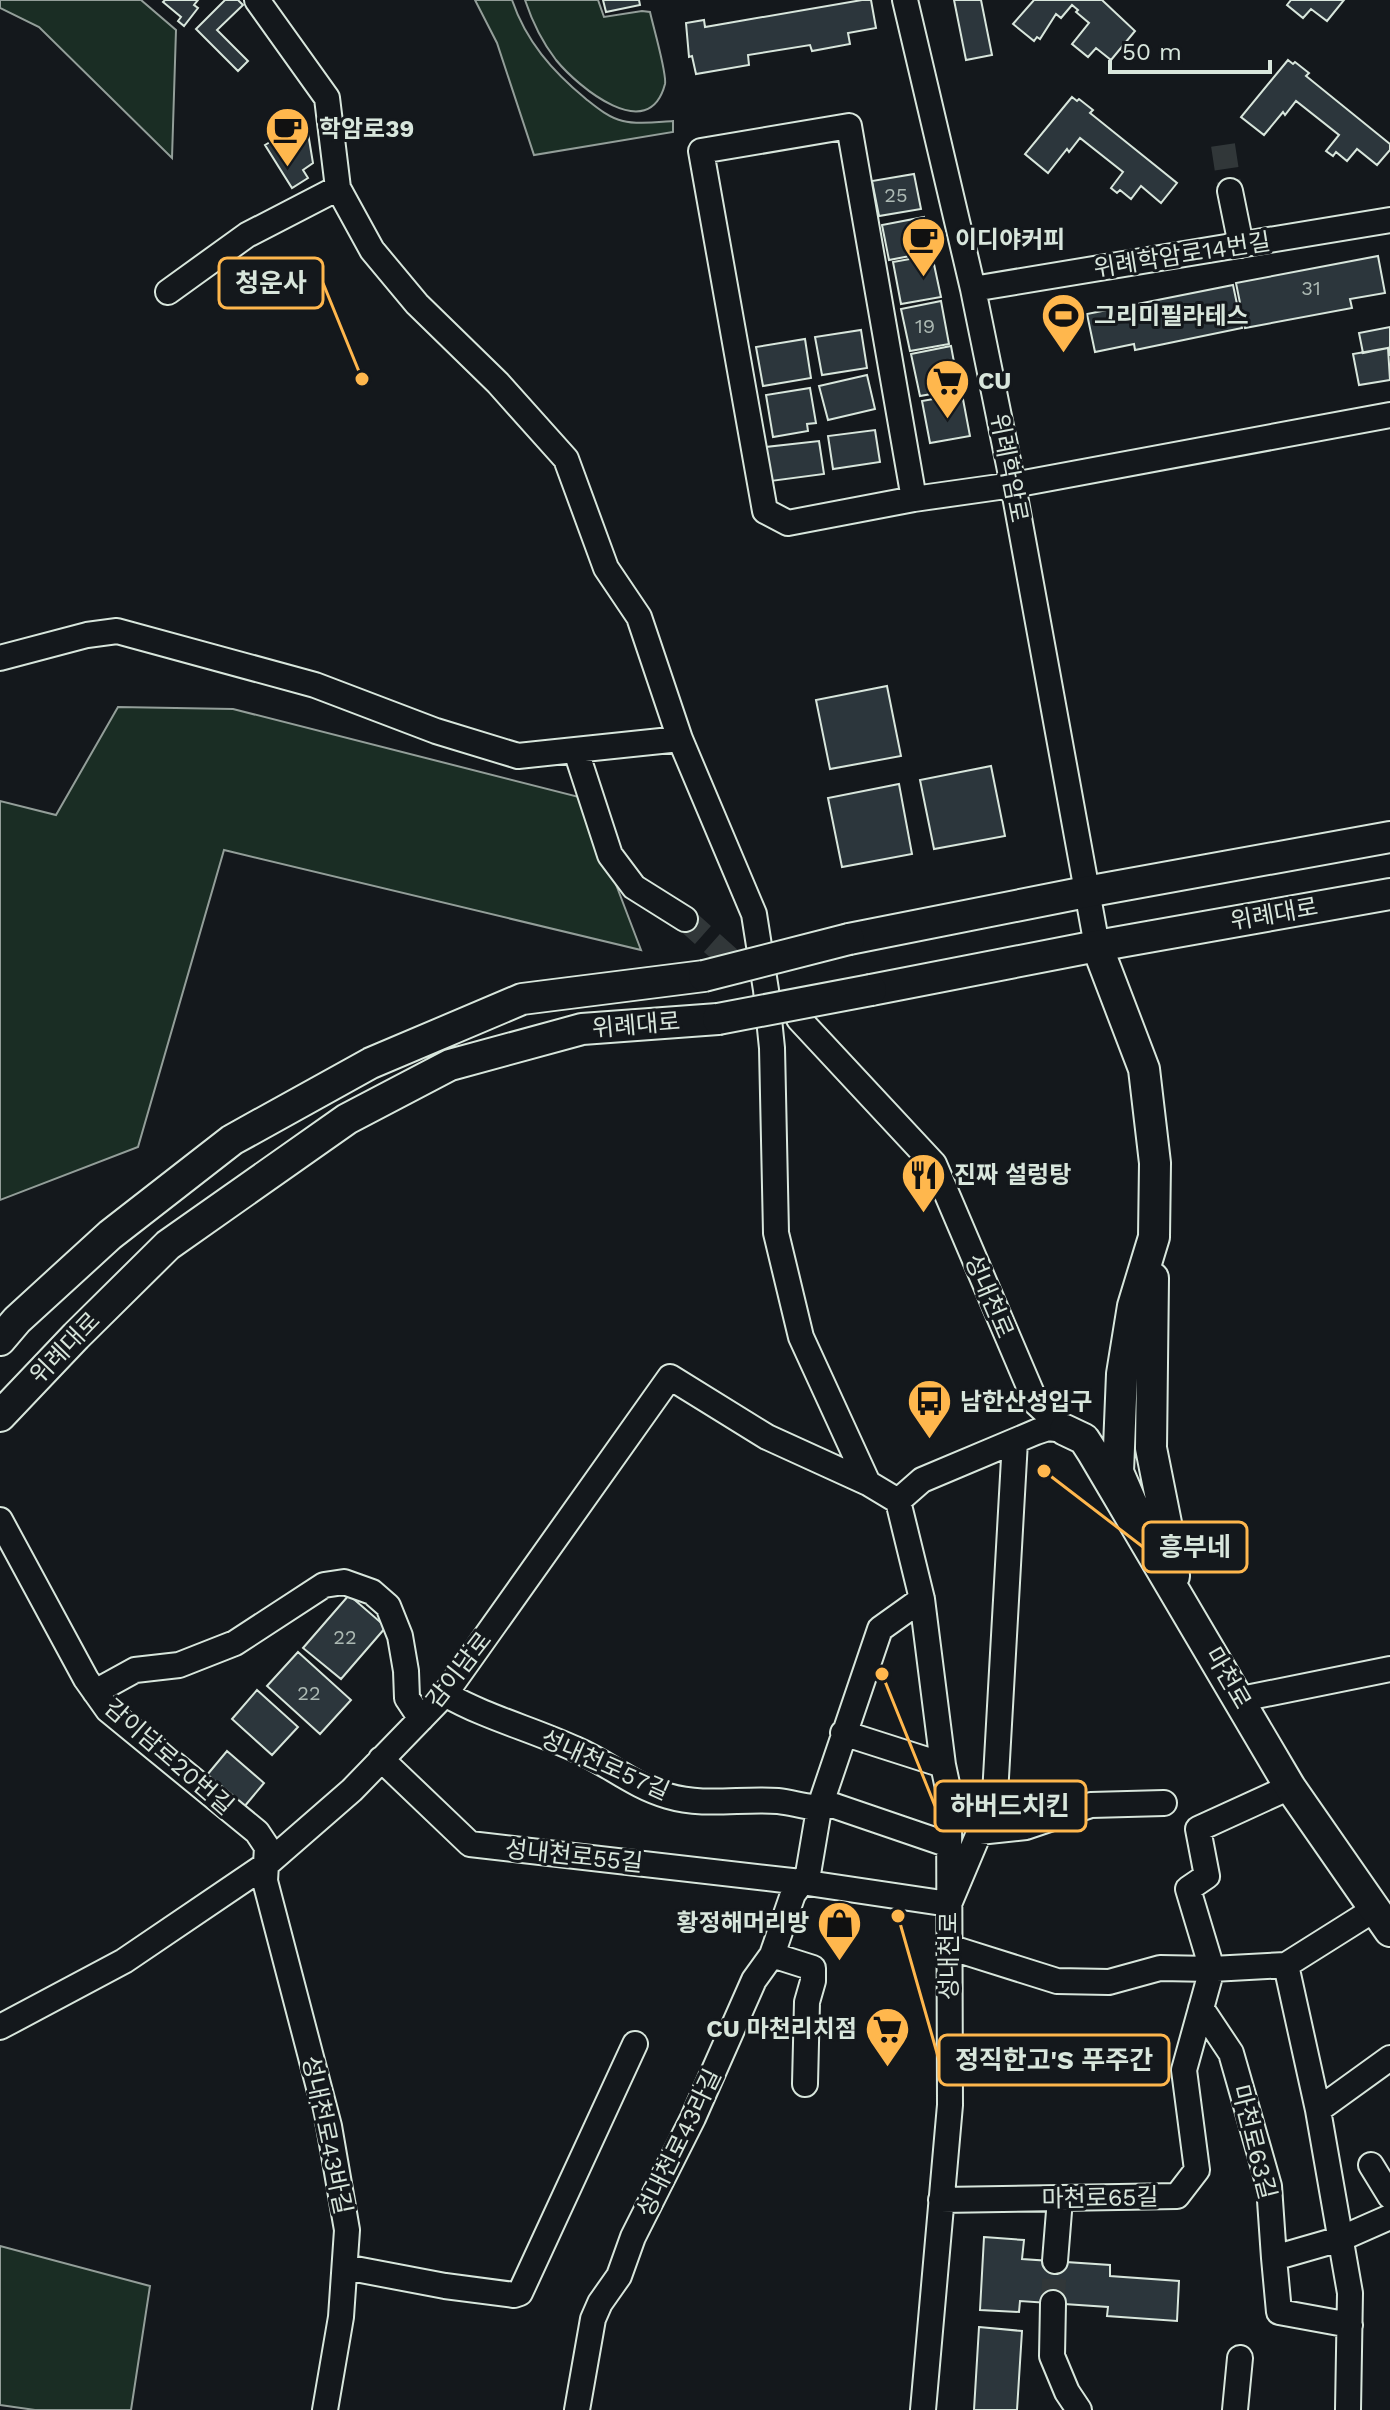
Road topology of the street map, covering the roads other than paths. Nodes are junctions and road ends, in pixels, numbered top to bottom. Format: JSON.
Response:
{"nodes":[{"id":1,"x":257,"y":0,"type":"edge"},
{"id":2,"x":905,"y":0,"type":"edge"},
{"id":3,"x":338,"y":188,"type":"junction"},
{"id":4,"x":1230,"y":191,"type":"tunnel mouth"},
{"id":5,"x":1390,"y":220,"type":"edge"},
{"id":6,"x":1241,"y":245,"type":"junction"},
{"id":7,"x":973,"y":289,"type":"junction"},
{"id":8,"x":168,"y":292,"type":"dead end"},
{"id":9,"x":1390,"y":415,"type":"edge"},
{"id":10,"x":1013,"y":485,"type":"junction"},
{"id":11,"x":914,"y":499,"type":"junction"},
{"id":12,"x":0,"y":658,"type":"edge"},
{"id":13,"x":680,"y":739,"type":"junction"},
{"id":14,"x":576,"y":751,"type":"junction"},
{"id":15,"x":1390,"y":837,"type":"edge"},
{"id":16,"x":1086,"y":892,"type":"junction"},
{"id":17,"x":1390,"y":894,"type":"edge"},
{"id":18,"x":685,"y":919,"type":"tunnel mouth"},
{"id":19,"x":1097,"y":946,"type":"junction"},
{"id":20,"x":799,"y":1019,"type":"dead end"},
{"id":21,"x":1154,"y":1237,"type":"junction"},
{"id":22,"x":0,"y":1340,"type":"edge"},
{"id":23,"x":0,"y":1416,"type":"edge"},
{"id":24,"x":1065,"y":1430,"type":"junction"},
{"id":25,"x":1015,"y":1441,"type":"junction"},
{"id":26,"x":868,"y":1483,"type":"junction"},
{"id":27,"x":898,"y":1501,"type":"junction"},
{"id":28,"x":0,"y":1520,"type":"edge"},
{"id":29,"x":1150,"y":1546,"type":"junction"},
{"id":30,"x":1176,"y":1590,"type":"junction"},
{"id":31,"x":922,"y":1599,"type":"junction"},
{"id":32,"x":1390,"y":1669,"type":"edge"},
{"id":33,"x":95,"y":1692,"type":"junction"},
{"id":34,"x":445,"y":1694,"type":"junction"},
{"id":35,"x":1241,"y":1699,"type":"junction"},
{"id":36,"x":421,"y":1719,"type":"junction"},
{"id":37,"x":843,"y":1733,"type":"junction"},
{"id":38,"x":381,"y":1759,"type":"junction"},
{"id":39,"x":943,"y":1765,"type":"junction"},
{"id":40,"x":1290,"y":1787,"type":"junction"},
{"id":41,"x":1164,"y":1803,"type":"dead end"},
{"id":42,"x":819,"y":1809,"type":"junction"},
{"id":43,"x":979,"y":1832,"type":"junction"},
{"id":44,"x":949,"y":1845,"type":"junction"},
{"id":45,"x":267,"y":1864,"type":"junction"},
{"id":46,"x":801,"y":1882,"type":"junction"},
{"id":47,"x":949,"y":1904,"type":"junction"},
{"id":48,"x":1382,"y":1920,"type":"edge"},
{"id":49,"x":949,"y":1947,"type":"junction"},
{"id":50,"x":772,"y":1955,"type":"junction"},
{"id":51,"x":1286,"y":1965,"type":"junction"},
{"id":52,"x":1212,"y":1969,"type":"junction"},
{"id":53,"x":1201,"y":2008,"type":"junction"},
{"id":54,"x":0,"y":2027,"type":"edge"},
{"id":55,"x":635,"y":2044,"type":"dead end"},
{"id":56,"x":1390,"y":2058,"type":"edge"},
{"id":57,"x":805,"y":2084,"type":"dead end"},
{"id":58,"x":1318,"y":2110,"type":"junction"},
{"id":59,"x":1371,"y":2165,"type":"dead end"},
{"id":60,"x":1390,"y":2196,"type":"edge"},
{"id":61,"x":1060,"y":2199,"type":"junction"},
{"id":62,"x":941,"y":2200,"type":"junction"},
{"id":63,"x":1390,"y":2217,"type":"edge"},
{"id":64,"x":1340,"y":2239,"type":"junction"},
{"id":65,"x":1274,"y":2258,"type":"junction"},
{"id":66,"x":1055,"y":2261,"type":"tunnel mouth"},
{"id":67,"x":345,"y":2267,"type":"junction"},
{"id":68,"x":1053,"y":2303,"type":"tunnel mouth"},
{"id":69,"x":1350,"y":2325,"type":"junction"},
{"id":70,"x":1240,"y":2358,"type":"dead end"},
{"id":71,"x":325,"y":2410,"type":"edge"},
{"id":72,"x":577,"y":2410,"type":"edge"},
{"id":73,"x":923,"y":2410,"type":"edge"},
{"id":74,"x":1079,"y":2410,"type":"edge"},
{"id":75,"x":1235,"y":2410,"type":"edge"},
{"id":76,"x":1348,"y":2410,"type":"edge"}],
"edges":[{"from":1,"to":3,"type":"street"},
{"from":2,"to":7,"type":"street","name":"위례학암로"},
{"from":3,"to":8,"type":"street"},
{"from":3,"to":13,"type":"street"},
{"from":4,"to":6,"type":"street"},
{"from":5,"to":6,"type":"street","name":"위례학암로14번길"},
{"from":6,"to":7,"type":"street","name":"위례학암로14번길"},
{"from":7,"to":10,"type":"street","name":"위례학암로"},
{"from":9,"to":10,"type":"street"},
{"from":10,"to":11,"type":"street"},
{"from":10,"to":16,"type":"street","name":"위례학암로"},
{"from":11,"to":11,"type":"street"},
{"from":12,"to":14,"type":"street"},
{"from":13,"to":14,"type":"street"},
{"from":13,"to":26,"type":"street"},
{"from":14,"to":18,"type":"street"},
{"from":15,"to":16,"type":"main road","name":"위례대로"},
{"from":16,"to":19,"type":"street","name":"위례학암로"},
{"from":16,"to":22,"type":"main road","name":"위례대로","bridge":true},
{"from":17,"to":19,"type":"main road","name":"위례대로"},
{"from":19,"to":21,"type":"main road"},
{"from":19,"to":23,"type":"main road","name":"위례대로","bridge":true},
{"from":20,"to":24,"type":"street","name":"성내천로"},
{"from":21,"to":29,"type":"main road"},
{"from":21,"to":30,"type":"main road"},
{"from":24,"to":25,"type":"street"},
{"from":24,"to":29,"type":"main road","name":"마천로"},
{"from":25,"to":27,"type":"street"},
{"from":25,"to":43,"type":"street"},
{"from":26,"to":27,"type":"street"},
{"from":26,"to":34,"type":"street","name":"감이남로"},
{"from":27,"to":31,"type":"street","name":"성내천로"},
{"from":28,"to":33,"type":"street","name":"감이남로20번길"},
{"from":29,"to":30,"type":"main road","name":"마천로"},
{"from":30,"to":35,"type":"main road","name":"마천로"},
{"from":31,"to":37,"type":"street"},
{"from":31,"to":39,"type":"street","name":"성내천로"},
{"from":32,"to":35,"type":"street"},
{"from":33,"to":36,"type":"street"},
{"from":33,"to":45,"type":"street","name":"감이남로20번길"},
{"from":34,"to":36,"type":"street","name":"감이남로"},
{"from":34,"to":42,"type":"street","name":"성내천로57길"},
{"from":35,"to":40,"type":"main road","name":"마천로"},
{"from":36,"to":38,"type":"street","name":"감이남로"},
{"from":37,"to":39,"type":"street"},
{"from":37,"to":42,"type":"street"},
{"from":38,"to":45,"type":"street","name":"감이남로"},
{"from":38,"to":46,"type":"street","name":"성내천로55길"},
{"from":39,"to":44,"type":"street","name":"성내천로"},
{"from":40,"to":48,"type":"main road","name":"마천로"},
{"from":40,"to":52,"type":"street"},
{"from":41,"to":43,"type":"street"},
{"from":42,"to":44,"type":"street","name":"성내천로57길"},
{"from":42,"to":46,"type":"street"},
{"from":43,"to":47,"type":"street"},
{"from":44,"to":47,"type":"street","name":"성내천로"},
{"from":45,"to":54,"type":"street","name":"감이남로"},
{"from":45,"to":67,"type":"street","name":"성내천로43바길"},
{"from":46,"to":47,"type":"street","name":"성내천로55길"},
{"from":46,"to":50,"type":"street","name":"성내천로43라길"},
{"from":47,"to":49,"type":"street","name":"성내천로"},
{"from":48,"to":51,"type":"street"},
{"from":49,"to":52,"type":"street"},
{"from":49,"to":62,"type":"street","name":"성내천로"},
{"from":50,"to":57,"type":"street"},
{"from":50,"to":72,"type":"street","name":"성내천로43라길"},
{"from":51,"to":52,"type":"street"},
{"from":51,"to":58,"type":"street"},
{"from":52,"to":53,"type":"street","name":"마천로65길"},
{"from":53,"to":61,"type":"street","name":"마천로65길"},
{"from":53,"to":65,"type":"street","name":"마천로63길"},
{"from":55,"to":67,"type":"street"},
{"from":56,"to":58,"type":"street"},
{"from":58,"to":64,"type":"street"},
{"from":59,"to":60,"type":"street"},
{"from":61,"to":62,"type":"street","name":"마천로65길"},
{"from":61,"to":66,"type":"street"},
{"from":62,"to":73,"type":"street","name":"성내천로"},
{"from":63,"to":64,"type":"street"},
{"from":64,"to":65,"type":"street"},
{"from":64,"to":69,"type":"street"},
{"from":65,"to":69,"type":"street","name":"마천로63길"},
{"from":67,"to":71,"type":"street","name":"성내천로43바길"},
{"from":68,"to":74,"type":"street"},
{"from":69,"to":76,"type":"street"},
{"from":70,"to":75,"type":"street"}]}
